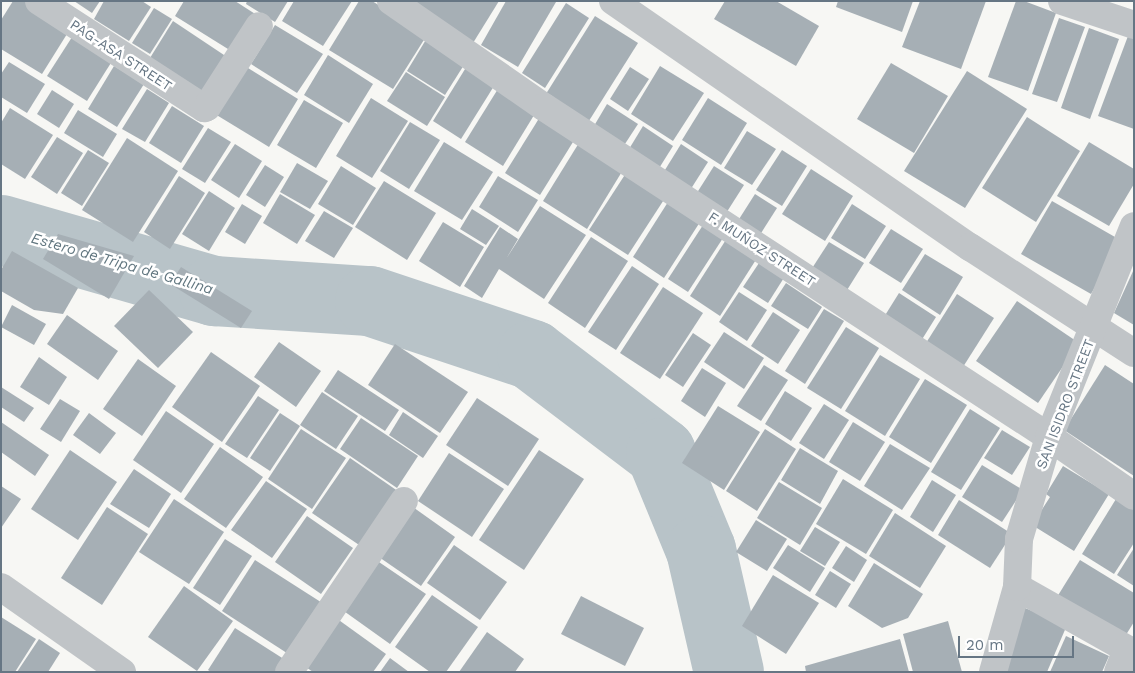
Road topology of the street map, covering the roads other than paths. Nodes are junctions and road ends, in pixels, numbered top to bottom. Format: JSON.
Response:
{"nodes":[{"id":1,"x":39,"y":1,"type":"edge"},
{"id":2,"x":391,"y":1,"type":"edge"},
{"id":3,"x":613,"y":1,"type":"edge"},
{"id":4,"x":1062,"y":1,"type":"edge"},
{"id":5,"x":1134,"y":25,"type":"edge"},
{"id":6,"x":259,"y":26,"type":"dead end"},
{"id":7,"x":1134,"y":226,"type":"edge"},
{"id":8,"x":1094,"y":327,"type":"junction"},
{"id":9,"x":1134,"y":353,"type":"edge"},
{"id":10,"x":1049,"y":437,"type":"junction"},
{"id":11,"x":1134,"y":496,"type":"edge"},
{"id":12,"x":404,"y":501,"type":"dead end"},
{"id":13,"x":1,"y":587,"type":"edge"},
{"id":14,"x":1017,"y":587,"type":"junction"},
{"id":15,"x":1126,"y":658,"type":"edge"},
{"id":16,"x":122,"y":672,"type":"edge"},
{"id":17,"x":289,"y":672,"type":"edge"},
{"id":18,"x":993,"y":672,"type":"edge"}],
"edges":[{"from":1,"to":6,"type":"street","name":"PAG-ASA STREET"},
{"from":2,"to":10,"type":"street","name":"F. MUÑOZ STREET"},
{"from":3,"to":8,"type":"street"},
{"from":4,"to":5,"type":"street"},
{"from":7,"to":8,"type":"street","name":"SAN ISIDRO STREET"},
{"from":8,"to":9,"type":"street"},
{"from":8,"to":10,"type":"street","name":"SAN ISIDRO STREET"},
{"from":10,"to":11,"type":"street","name":"F. MUÑOZ STREET"},
{"from":10,"to":14,"type":"street","name":"SAN ISIDRO STREET"},
{"from":12,"to":17,"type":"street"},
{"from":13,"to":16,"type":"street"},
{"from":14,"to":15,"type":"street"},
{"from":14,"to":18,"type":"street","name":"SAN ISIDRO STREET"}]}
